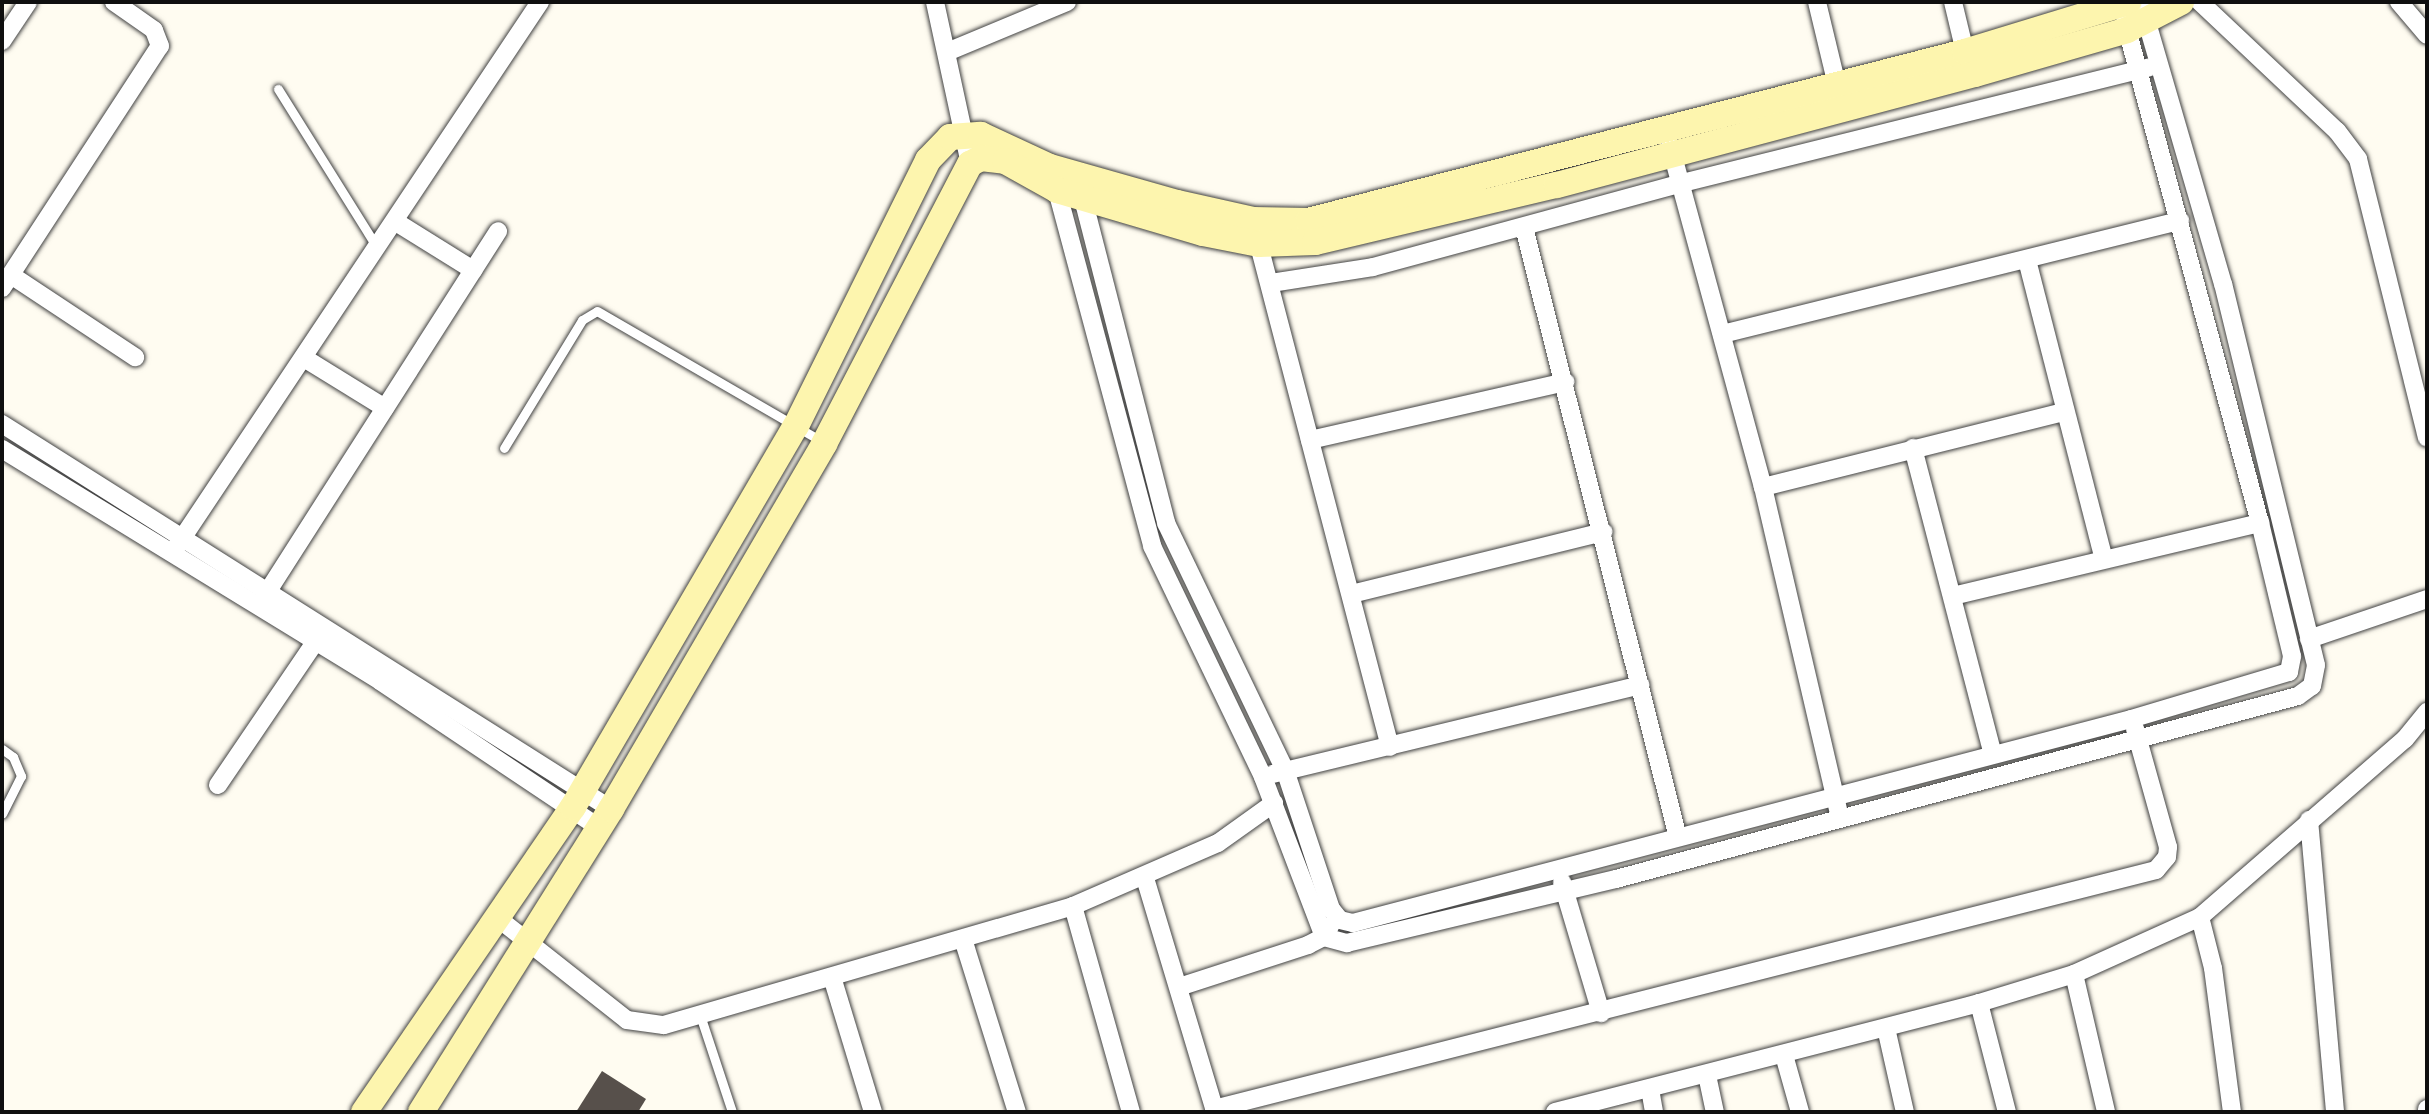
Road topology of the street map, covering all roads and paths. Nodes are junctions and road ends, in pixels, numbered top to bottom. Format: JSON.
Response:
{"nodes":[{"id":1,"x":28,"y":2,"type":"edge"},
{"id":2,"x":114,"y":2,"type":"edge"},
{"id":3,"x":540,"y":2,"type":"edge"},
{"id":4,"x":935,"y":2,"type":"edge"},
{"id":5,"x":1067,"y":2,"type":"edge"},
{"id":6,"x":1817,"y":2,"type":"edge"},
{"id":7,"x":1953,"y":2,"type":"edge"},
{"id":8,"x":2181,"y":2,"type":"edge"},
{"id":9,"x":2200,"y":2,"type":"edge"},
{"id":10,"x":2399,"y":2,"type":"edge"},
{"id":11,"x":2131,"y":11,"type":"edge"},
{"id":12,"x":2427,"y":35,"type":"edge"},
{"id":13,"x":2,"y":41,"type":"edge"},
{"id":14,"x":947,"y":52,"type":"junction"},
{"id":15,"x":1965,"y":52,"type":"junction"},
{"id":16,"x":2162,"y":63,"type":"junction"},
{"id":17,"x":2141,"y":69,"type":"junction"},
{"id":18,"x":1837,"y":85,"type":"junction"},
{"id":19,"x":278,"y":89,"type":"dead end"},
{"id":20,"x":1664,"y":128,"type":"junction"},
{"id":21,"x":963,"y":133,"type":"junction"},
{"id":22,"x":1673,"y":154,"type":"junction"},
{"id":23,"x":970,"y":164,"type":"junction"},
{"id":24,"x":1067,"y":183,"type":"junction"},
{"id":25,"x":1682,"y":183,"type":"junction"},
{"id":26,"x":2180,"y":221,"type":"junction"},
{"id":27,"x":396,"y":222,"type":"junction"},
{"id":28,"x":1524,"y":227,"type":"junction"},
{"id":29,"x":498,"y":231,"type":"dead end"},
{"id":30,"x":1256,"y":232,"type":"junction"},
{"id":31,"x":376,"y":246,"type":"junction"},
{"id":32,"x":2027,"y":260,"type":"junction"},
{"id":33,"x":473,"y":270,"type":"junction"},
{"id":34,"x":6,"y":282,"type":"edge"},
{"id":35,"x":1271,"y":283,"type":"junction"},
{"id":36,"x":1722,"y":334,"type":"junction"},
{"id":37,"x":135,"y":357,"type":"dead end"},
{"id":38,"x":304,"y":358,"type":"junction"},
{"id":39,"x":1565,"y":382,"type":"junction"},
{"id":40,"x":385,"y":408,"type":"junction"},
{"id":41,"x":2064,"y":412,"type":"junction"},
{"id":42,"x":2,"y":424,"type":"edge"},
{"id":43,"x":796,"y":426,"type":"junction"},
{"id":44,"x":2427,"y":438,"type":"edge"},
{"id":45,"x":1310,"y":440,"type":"junction"},
{"id":46,"x":824,"y":444,"type":"junction"},
{"id":47,"x":504,"y":448,"type":"dead end"},
{"id":48,"x":1913,"y":448,"type":"junction"},
{"id":49,"x":2,"y":449,"type":"edge"},
{"id":50,"x":85,"y":477,"type":"junction"},
{"id":51,"x":1763,"y":487,"type":"junction"},
{"id":52,"x":75,"y":494,"type":"junction"},
{"id":53,"x":2260,"y":523,"type":"junction"},
{"id":54,"x":1603,"y":532,"type":"junction"},
{"id":55,"x":176,"y":547,"type":"junction"},
{"id":56,"x":2103,"y":557,"type":"junction"},
{"id":57,"x":268,"y":591,"type":"junction"},
{"id":58,"x":1351,"y":594,"type":"junction"},
{"id":59,"x":1953,"y":596,"type":"junction"},
{"id":60,"x":2427,"y":599,"type":"edge"},
{"id":61,"x":320,"y":634,"type":"junction"},
{"id":62,"x":2309,"y":639,"type":"junction"},
{"id":63,"x":2289,"y":672,"type":"junction"},
{"id":64,"x":2315,"y":681,"type":"junction"},
{"id":65,"x":1640,"y":685,"type":"junction"},
{"id":66,"x":2427,"y":712,"type":"edge"},
{"id":67,"x":2131,"y":719,"type":"junction"},
{"id":68,"x":2138,"y":739,"type":"junction"},
{"id":69,"x":1390,"y":747,"type":"junction"},
{"id":70,"x":2,"y":749,"type":"edge"},
{"id":71,"x":1992,"y":751,"type":"junction"},
{"id":72,"x":1285,"y":770,"type":"junction"},
{"id":73,"x":1263,"y":777,"type":"junction"},
{"id":74,"x":218,"y":785,"type":"dead end"},
{"id":75,"x":1834,"y":793,"type":"junction"},
{"id":76,"x":578,"y":798,"type":"junction"},
{"id":77,"x":1274,"y":803,"type":"junction"},
{"id":78,"x":2,"y":814,"type":"edge"},
{"id":79,"x":605,"y":818,"type":"junction"},
{"id":80,"x":1840,"y":818,"type":"junction"},
{"id":81,"x":2309,"y":820,"type":"junction"},
{"id":82,"x":1677,"y":834,"type":"junction"},
{"id":83,"x":1557,"y":868,"type":"junction"},
{"id":84,"x":1145,"y":878,"type":"junction"},
{"id":85,"x":1565,"y":892,"type":"junction"},
{"id":86,"x":1073,"y":906,"type":"junction"},
{"id":87,"x":1335,"y":917,"type":"junction"},
{"id":88,"x":2200,"y":917,"type":"junction"},
{"id":89,"x":499,"y":919,"type":"junction"},
{"id":90,"x":528,"y":937,"type":"junction"},
{"id":91,"x":1324,"y":937,"type":"junction"},
{"id":92,"x":963,"y":939,"type":"junction"},
{"id":93,"x":2074,"y":974,"type":"junction"},
{"id":94,"x":832,"y":977,"type":"junction"},
{"id":95,"x":1179,"y":987,"type":"junction"},
{"id":96,"x":1979,"y":1003,"type":"junction"},
{"id":97,"x":1601,"y":1013,"type":"junction"},
{"id":98,"x":700,"y":1015,"type":"junction"},
{"id":99,"x":1886,"y":1028,"type":"junction"},
{"id":100,"x":1784,"y":1055,"type":"junction"},
{"id":101,"x":1707,"y":1075,"type":"junction"},
{"id":102,"x":1650,"y":1089,"type":"junction"},
{"id":103,"x":1215,"y":1110,"type":"edge"},
{"id":104,"x":364,"y":1112,"type":"edge"},
{"id":105,"x":421,"y":1112,"type":"edge"},
{"id":106,"x":732,"y":1112,"type":"edge"},
{"id":107,"x":873,"y":1112,"type":"edge"},
{"id":108,"x":1017,"y":1112,"type":"edge"},
{"id":109,"x":1131,"y":1112,"type":"edge"},
{"id":110,"x":1555,"y":1112,"type":"edge"},
{"id":111,"x":1654,"y":1112,"type":"edge"},
{"id":112,"x":1715,"y":1112,"type":"edge"},
{"id":113,"x":1800,"y":1112,"type":"edge"},
{"id":114,"x":1905,"y":1112,"type":"edge"},
{"id":115,"x":2007,"y":1112,"type":"edge"},
{"id":116,"x":2106,"y":1112,"type":"edge"},
{"id":117,"x":2232,"y":1112,"type":"edge"},
{"id":118,"x":2335,"y":1112,"type":"edge"}],
"edges":[{"from":1,"to":13,"type":"street"},
{"from":2,"to":34,"type":"street"},
{"from":3,"to":27,"type":"street"},
{"from":4,"to":14,"type":"street"},
{"from":5,"to":14,"type":"street"},
{"from":6,"to":18,"type":"street"},
{"from":7,"to":15,"type":"street"},
{"from":8,"to":11,"type":"street"},
{"from":9,"to":44,"type":"street"},
{"from":10,"to":12,"type":"street"},
{"from":11,"to":15,"type":"street"},
{"from":11,"to":16,"type":"street"},
{"from":11,"to":17,"type":"street"},
{"from":11,"to":22,"type":"street"},
{"from":14,"to":21,"type":"street"},
{"from":15,"to":18,"type":"street"},
{"from":16,"to":17,"type":"street"},
{"from":16,"to":62,"type":"street"},
{"from":17,"to":25,"type":"street"},
{"from":17,"to":26,"type":"street"},
{"from":18,"to":20,"type":"street"},
{"from":19,"to":31,"type":"lane"},
{"from":20,"to":22,"type":"street"},
{"from":20,"to":30,"type":"street"},
{"from":21,"to":23,"type":"street"},
{"from":21,"to":24,"type":"street"},
{"from":21,"to":43,"type":"street"},
{"from":22,"to":25,"type":"street"},
{"from":22,"to":30,"type":"street"},
{"from":23,"to":24,"type":"street"},
{"from":23,"to":46,"type":"street"},
{"from":24,"to":30,"type":"street"},
{"from":24,"to":72,"type":"street"},
{"from":24,"to":73,"type":"street"},
{"from":25,"to":28,"type":"street"},
{"from":25,"to":36,"type":"street"},
{"from":26,"to":32,"type":"street"},
{"from":26,"to":53,"type":"street"},
{"from":27,"to":31,"type":"street"},
{"from":27,"to":33,"type":"street"},
{"from":28,"to":35,"type":"street"},
{"from":28,"to":39,"type":"street"},
{"from":29,"to":33,"type":"street"},
{"from":30,"to":35,"type":"street"},
{"from":31,"to":38,"type":"street"},
{"from":32,"to":36,"type":"street"},
{"from":32,"to":41,"type":"street"},
{"from":33,"to":40,"type":"street"},
{"from":34,"to":37,"type":"street"},
{"from":35,"to":45,"type":"street"},
{"from":36,"to":51,"type":"street"},
{"from":38,"to":40,"type":"street"},
{"from":38,"to":55,"type":"street"},
{"from":39,"to":45,"type":"street"},
{"from":39,"to":54,"type":"street"},
{"from":40,"to":57,"type":"street"},
{"from":41,"to":48,"type":"street"},
{"from":41,"to":56,"type":"street"},
{"from":42,"to":50,"type":"street"},
{"from":43,"to":46,"type":"lane"},
{"from":43,"to":47,"type":"lane"},
{"from":43,"to":76,"type":"street"},
{"from":45,"to":58,"type":"street"},
{"from":46,"to":79,"type":"street"},
{"from":48,"to":51,"type":"street"},
{"from":48,"to":59,"type":"street"},
{"from":49,"to":52,"type":"street"},
{"from":50,"to":52,"type":"street"},
{"from":50,"to":55,"type":"street"},
{"from":51,"to":75,"type":"street"},
{"from":52,"to":55,"type":"street"},
{"from":53,"to":56,"type":"street"},
{"from":53,"to":63,"type":"street"},
{"from":54,"to":58,"type":"street"},
{"from":54,"to":65,"type":"street"},
{"from":55,"to":57,"type":"street"},
{"from":55,"to":61,"type":"street"},
{"from":56,"to":59,"type":"street"},
{"from":57,"to":61,"type":"street"},
{"from":58,"to":69,"type":"street"},
{"from":59,"to":71,"type":"street"},
{"from":60,"to":62,"type":"street"},
{"from":61,"to":74,"type":"street"},
{"from":61,"to":76,"type":"street"},
{"from":62,"to":64,"type":"street"},
{"from":63,"to":64,"type":"street"},
{"from":63,"to":67,"type":"street"},
{"from":64,"to":68,"type":"street"},
{"from":65,"to":69,"type":"street"},
{"from":65,"to":82,"type":"street"},
{"from":66,"to":81,"type":"street"},
{"from":67,"to":68,"type":"street"},
{"from":67,"to":71,"type":"street"},
{"from":68,"to":80,"type":"street"},
{"from":68,"to":97,"type":"street"},
{"from":69,"to":72,"type":"street"},
{"from":70,"to":78,"type":"lane"},
{"from":71,"to":75,"type":"street"},
{"from":72,"to":73,"type":"street"},
{"from":72,"to":87,"type":"street"},
{"from":73,"to":77,"type":"street"},
{"from":75,"to":80,"type":"street"},
{"from":75,"to":82,"type":"street"},
{"from":76,"to":79,"type":"street"},
{"from":76,"to":89,"type":"street"},
{"from":77,"to":84,"type":"street"},
{"from":77,"to":91,"type":"street"},
{"from":79,"to":90,"type":"street"},
{"from":80,"to":85,"type":"street"},
{"from":81,"to":88,"type":"street"},
{"from":81,"to":118,"type":"street"},
{"from":82,"to":83,"type":"street"},
{"from":83,"to":85,"type":"street"},
{"from":83,"to":87,"type":"street"},
{"from":84,"to":86,"type":"street"},
{"from":84,"to":95,"type":"street"},
{"from":85,"to":91,"type":"street"},
{"from":85,"to":97,"type":"street"},
{"from":86,"to":92,"type":"street"},
{"from":86,"to":109,"type":"street"},
{"from":87,"to":91,"type":"street"},
{"from":88,"to":93,"type":"street"},
{"from":88,"to":117,"type":"street"},
{"from":89,"to":90,"type":"street"},
{"from":89,"to":104,"type":"street"},
{"from":90,"to":98,"type":"street"},
{"from":90,"to":105,"type":"street"},
{"from":91,"to":95,"type":"street"},
{"from":92,"to":94,"type":"street"},
{"from":92,"to":108,"type":"street"},
{"from":93,"to":96,"type":"street"},
{"from":93,"to":116,"type":"street"},
{"from":94,"to":98,"type":"street"},
{"from":94,"to":107,"type":"street"},
{"from":95,"to":103,"type":"street"},
{"from":96,"to":99,"type":"street"},
{"from":96,"to":115,"type":"street"},
{"from":97,"to":103,"type":"street"},
{"from":98,"to":106,"type":"lane"},
{"from":99,"to":100,"type":"street"},
{"from":99,"to":114,"type":"street"},
{"from":100,"to":101,"type":"street"},
{"from":100,"to":113,"type":"street"},
{"from":101,"to":102,"type":"street"},
{"from":101,"to":112,"type":"street"},
{"from":102,"to":110,"type":"street"},
{"from":102,"to":111,"type":"street"}]}
